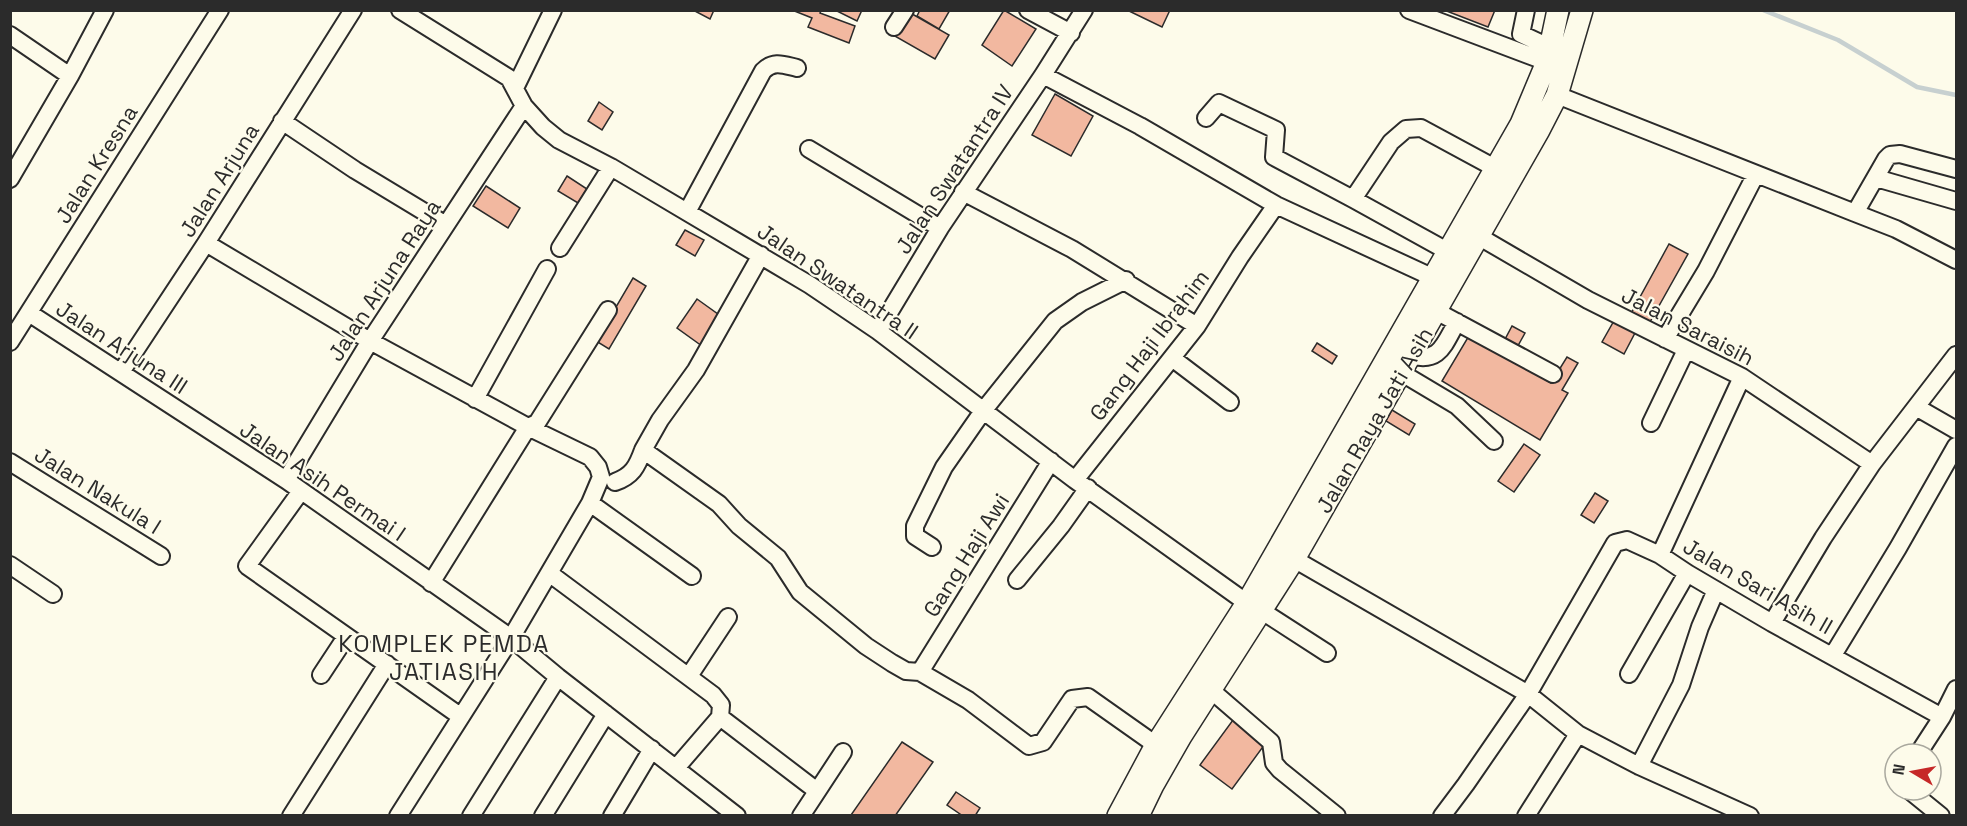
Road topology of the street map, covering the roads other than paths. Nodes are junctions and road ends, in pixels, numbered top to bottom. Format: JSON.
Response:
{"nodes":[{"id":1,"x":105,"y":10,"type":"edge"},
{"id":2,"x":220,"y":10,"type":"edge"},
{"id":3,"x":353,"y":10,"type":"edge"},
{"id":4,"x":400,"y":10,"type":"edge"},
{"id":5,"x":553,"y":10,"type":"edge"},
{"id":6,"x":905,"y":10,"type":"edge"},
{"id":7,"x":1028,"y":10,"type":"edge"},
{"id":8,"x":1084,"y":10,"type":"edge"},
{"id":9,"x":1409,"y":10,"type":"edge"},
{"id":10,"x":1526,"y":10,"type":"edge"},
{"id":11,"x":1558,"y":10,"type":"edge"},
{"id":12,"x":1582,"y":10,"type":"edge"},
{"id":13,"x":894,"y":27,"type":"dead end"},
{"id":14,"x":1071,"y":33,"type":"junction"},
{"id":15,"x":10,"y":35,"type":"edge"},
{"id":16,"x":1549,"y":55,"type":"junction"},
{"id":17,"x":797,"y":68,"type":"dead end"},
{"id":18,"x":1043,"y":75,"type":"junction"},
{"id":19,"x":70,"y":76,"type":"junction"},
{"id":20,"x":514,"y":88,"type":"junction"},
{"id":21,"x":1557,"y":95,"type":"junction"},
{"id":22,"x":524,"y":106,"type":"junction"},
{"id":23,"x":1206,"y":118,"type":"dead end"},
{"id":24,"x":282,"y":121,"type":"junction"},
{"id":25,"x":809,"y":149,"type":"dead end"},
{"id":26,"x":611,"y":167,"type":"junction"},
{"id":27,"x":1495,"y":168,"type":"junction"},
{"id":28,"x":1956,"y":169,"type":"edge"},
{"id":29,"x":1756,"y":174,"type":"junction"},
{"id":30,"x":1876,"y":178,"type":"junction"},
{"id":31,"x":10,"y":179,"type":"edge"},
{"id":32,"x":963,"y":192,"type":"junction"},
{"id":33,"x":1353,"y":199,"type":"junction"},
{"id":34,"x":1956,"y":201,"type":"edge"},
{"id":35,"x":1276,"y":205,"type":"junction"},
{"id":36,"x":687,"y":212,"type":"junction"},
{"id":37,"x":1855,"y":213,"type":"junction"},
{"id":38,"x":446,"y":225,"type":"junction"},
{"id":39,"x":940,"y":228,"type":"junction"},
{"id":40,"x":1478,"y":236,"type":"junction"},
{"id":41,"x":206,"y":243,"type":"junction"},
{"id":42,"x":560,"y":248,"type":"dead end"},
{"id":43,"x":761,"y":255,"type":"junction"},
{"id":44,"x":1457,"y":257,"type":"junction"},
{"id":45,"x":1956,"y":260,"type":"edge"},
{"id":46,"x":548,"y":269,"type":"dead end"},
{"id":47,"x":1434,"y":278,"type":"junction"},
{"id":48,"x":1126,"y":280,"type":"junction"},
{"id":49,"x":608,"y":310,"type":"dead end"},
{"id":50,"x":29,"y":312,"type":"junction"},
{"id":51,"x":1446,"y":316,"type":"junction"},
{"id":52,"x":1197,"y":326,"type":"junction"},
{"id":53,"x":878,"y":331,"type":"junction"},
{"id":54,"x":1665,"y":339,"type":"junction"},
{"id":55,"x":370,"y":340,"type":"junction"},
{"id":56,"x":10,"y":342,"type":"edge"},
{"id":57,"x":1686,"y":350,"type":"junction"},
{"id":58,"x":1956,"y":355,"type":"edge"},
{"id":59,"x":1172,"y":358,"type":"junction"},
{"id":60,"x":1410,"y":362,"type":"junction"},
{"id":61,"x":121,"y":372,"type":"junction"},
{"id":62,"x":1553,"y":374,"type":"dead end"},
{"id":63,"x":1742,"y":377,"type":"junction"},
{"id":64,"x":475,"y":399,"type":"junction"},
{"id":65,"x":1230,"y":402,"type":"dead end"},
{"id":66,"x":1916,"y":407,"type":"junction"},
{"id":67,"x":983,"y":411,"type":"junction"},
{"id":68,"x":189,"y":418,"type":"joint"},
{"id":69,"x":1651,"y":423,"type":"dead end"},
{"id":70,"x":528,"y":427,"type":"junction"},
{"id":71,"x":1956,"y":430,"type":"edge"},
{"id":72,"x":1494,"y":441,"type":"dead end"},
{"id":73,"x":1956,"y":446,"type":"edge"},
{"id":74,"x":643,"y":450,"type":"junction"},
{"id":75,"x":1051,"y":461,"type":"junction"},
{"id":76,"x":10,"y":462,"type":"edge"},
{"id":77,"x":1872,"y":464,"type":"junction"},
{"id":78,"x":286,"y":480,"type":"junction"},
{"id":79,"x":615,"y":482,"type":"dead end"},
{"id":80,"x":1081,"y":484,"type":"junction"},
{"id":81,"x":301,"y":491,"type":"junction"},
{"id":82,"x":590,"y":503,"type":"junction"},
{"id":83,"x":932,"y":547,"type":"dead end"},
{"id":84,"x":1660,"y":555,"type":"junction"},
{"id":85,"x":161,"y":556,"type":"dead end"},
{"id":86,"x":1294,"y":559,"type":"junction"},
{"id":87,"x":10,"y":565,"type":"edge"},
{"id":88,"x":549,"y":573,"type":"junction"},
{"id":89,"x":1687,"y":573,"type":"junction"},
{"id":90,"x":692,"y":576,"type":"dead end"},
{"id":91,"x":1017,"y":580,"type":"dead end"},
{"id":92,"x":430,"y":583,"type":"junction"},
{"id":93,"x":1716,"y":590,"type":"junction"},
{"id":94,"x":53,"y":594,"type":"dead end"},
{"id":95,"x":1254,"y":607,"type":"junction"},
{"id":96,"x":728,"y":617,"type":"dead end"},
{"id":97,"x":1772,"y":623,"type":"junction"},
{"id":98,"x":346,"y":637,"type":"junction"},
{"id":99,"x":511,"y":638,"type":"junction"},
{"id":100,"x":1327,"y":652,"type":"dead end"},
{"id":101,"x":1833,"y":655,"type":"junction"},
{"id":102,"x":387,"y":663,"type":"junction"},
{"id":103,"x":920,"y":672,"type":"junction"},
{"id":104,"x":1629,"y":674,"type":"dead end"},
{"id":105,"x":321,"y":675,"type":"dead end"},
{"id":106,"x":689,"y":676,"type":"junction"},
{"id":107,"x":558,"y":677,"type":"junction"},
{"id":108,"x":1956,"y":689,"type":"edge"},
{"id":109,"x":1212,"y":691,"type":"junction"},
{"id":110,"x":1528,"y":694,"type":"junction"},
{"id":111,"x":606,"y":714,"type":"junction"},
{"id":112,"x":460,"y":716,"type":"junction"},
{"id":113,"x":720,"y":717,"type":"junction"},
{"id":114,"x":1942,"y":717,"type":"junction"},
{"id":115,"x":1578,"y":734,"type":"junction"},
{"id":116,"x":1926,"y":742,"type":"edge"},
{"id":117,"x":1156,"y":745,"type":"junction"},
{"id":118,"x":652,"y":749,"type":"junction"},
{"id":119,"x":843,"y":752,"type":"dead end"},
{"id":120,"x":1639,"y":766,"type":"junction"},
{"id":121,"x":676,"y":768,"type":"junction"},
{"id":122,"x":817,"y":791,"type":"junction"},
{"id":123,"x":1924,"y":802,"type":"edge"},
{"id":124,"x":1720,"y":809,"type":"edge"},
{"id":125,"x":1941,"y":815,"type":"edge"},
{"id":126,"x":291,"y":816,"type":"edge"},
{"id":127,"x":398,"y":816,"type":"edge"},
{"id":128,"x":471,"y":816,"type":"edge"},
{"id":129,"x":543,"y":816,"type":"edge"},
{"id":130,"x":612,"y":816,"type":"edge"},
{"id":131,"x":737,"y":816,"type":"edge"},
{"id":132,"x":801,"y":816,"type":"edge"},
{"id":133,"x":1118,"y":816,"type":"edge"},
{"id":134,"x":1138,"y":816,"type":"edge"},
{"id":135,"x":1337,"y":816,"type":"edge"},
{"id":136,"x":1442,"y":816,"type":"edge"},
{"id":137,"x":1526,"y":816,"type":"edge"},
{"id":138,"x":1750,"y":816,"type":"edge"}],
"edges":[{"from":1,"to":19,"type":"street"},
{"from":2,"to":50,"type":"street","name":"Jalan Kresna"},
{"from":3,"to":24,"type":"street","name":"Jalan Arjuna"},
{"from":4,"to":20,"type":"street","name":"Jalan Swatantra II"},
{"from":5,"to":20,"type":"street"},
{"from":6,"to":13,"type":"street"},
{"from":7,"to":14,"type":"street"},
{"from":8,"to":14,"type":"street","name":"Jalan Swatantra IV"},
{"from":9,"to":16,"type":"street"},
{"from":10,"to":16,"type":"street"},
{"from":11,"to":16,"type":"main road","name":"Jalan Raya Jati Asih"},
{"from":12,"to":21,"type":"main road","name":"Jalan Raya Jati Asih"},
{"from":14,"to":18,"type":"street","name":"Jalan Swatantra IV"},
{"from":15,"to":19,"type":"street"},
{"from":16,"to":27,"type":"main road","name":"Jalan Raya Jati Asih"},
{"from":17,"to":36,"type":"street"},
{"from":18,"to":32,"type":"street","name":"Jalan Swatantra IV"},
{"from":18,"to":35,"type":"street"},
{"from":19,"to":31,"type":"street"},
{"from":20,"to":22,"type":"street","name":"Jalan Swatantra II"},
{"from":21,"to":29,"type":"street"},
{"from":21,"to":40,"type":"main road","name":"Jalan Raya Jati Asih"},
{"from":22,"to":26,"type":"street","name":"Jalan Swatantra II"},
{"from":22,"to":38,"type":"street","name":"Jalan Arjuna Raya"},
{"from":23,"to":33,"type":"street"},
{"from":24,"to":38,"type":"street"},
{"from":24,"to":41,"type":"street","name":"Jalan Arjuna"},
{"from":25,"to":39,"type":"street"},
{"from":26,"to":36,"type":"street","name":"Jalan Swatantra II"},
{"from":26,"to":42,"type":"street"},
{"from":27,"to":33,"type":"street"},
{"from":27,"to":44,"type":"main road","name":"Jalan Raya Jati Asih"},
{"from":28,"to":30,"type":"street"},
{"from":29,"to":37,"type":"street"},
{"from":29,"to":54,"type":"street"},
{"from":30,"to":34,"type":"street"},
{"from":30,"to":37,"type":"street"},
{"from":32,"to":39,"type":"street","name":"Jalan Swatantra IV"},
{"from":32,"to":48,"type":"street"},
{"from":33,"to":44,"type":"street"},
{"from":35,"to":47,"type":"street"},
{"from":35,"to":52,"type":"street","name":"Gang Haji Ibrahim"},
{"from":36,"to":43,"type":"street","name":"Jalan Swatantra II"},
{"from":37,"to":45,"type":"street"},
{"from":38,"to":55,"type":"street","name":"Jalan Arjuna Raya"},
{"from":39,"to":53,"type":"street","name":"Jalan Swatantra IV"},
{"from":40,"to":44,"type":"main road","name":"Jalan Raya Jati Asih"},
{"from":40,"to":54,"type":"street","name":"Jalan Saraisih"},
{"from":41,"to":55,"type":"street"},
{"from":41,"to":61,"type":"street","name":"Jalan Arjuna"},
{"from":43,"to":53,"type":"street","name":"Jalan Swatantra II"},
{"from":43,"to":74,"type":"street"},
{"from":44,"to":47,"type":"main road","name":"Jalan Raya Jati Asih"},
{"from":44,"to":51,"type":"main road","name":"Jalan Raya Jati Asih"},
{"from":46,"to":64,"type":"street"},
{"from":47,"to":95,"type":"main road","name":"Jalan Raya Jati Asih"},
{"from":48,"to":52,"type":"street"},
{"from":48,"to":67,"type":"street"},
{"from":49,"to":70,"type":"street"},
{"from":50,"to":56,"type":"street","name":"Jalan Kresna"},
{"from":50,"to":61,"type":"street","name":"Jalan Arjuna III"},
{"from":51,"to":60,"type":"main road","name":"Jalan Raya Jati Asih"},
{"from":51,"to":62,"type":"street"},
{"from":52,"to":59,"type":"street","name":"Gang Haji Ibrahim"},
{"from":53,"to":67,"type":"street","name":"Jalan Swatantra II"},
{"from":54,"to":57,"type":"street","name":"Jalan Saraisih"},
{"from":55,"to":64,"type":"street"},
{"from":55,"to":78,"type":"street","name":"Jalan Arjuna Raya"},
{"from":57,"to":63,"type":"street","name":"Jalan Saraisih"},
{"from":57,"to":69,"type":"street"},
{"from":58,"to":66,"type":"street"},
{"from":59,"to":65,"type":"street"},
{"from":59,"to":80,"type":"street","name":"Gang Haji Ibrahim"},
{"from":60,"to":72,"type":"street"},
{"from":60,"to":86,"type":"main road","name":"Jalan Raya Jati Asih"},
{"from":61,"to":68,"type":"street","name":"Jalan Arjuna III"},
{"from":63,"to":77,"type":"street","name":"Jalan Saraisih"},
{"from":63,"to":84,"type":"street","name":"Jalan Sari Asih II"},
{"from":64,"to":70,"type":"street"},
{"from":66,"to":71,"type":"street"},
{"from":66,"to":77,"type":"street"},
{"from":67,"to":75,"type":"street","name":"Jalan Swatantra II"},
{"from":67,"to":83,"type":"street"},
{"from":68,"to":78,"type":"street","name":"Jalan Asih Permai I"},
{"from":70,"to":82,"type":"street"},
{"from":70,"to":92,"type":"street"},
{"from":73,"to":101,"type":"street"},
{"from":74,"to":79,"type":"street"},
{"from":74,"to":103,"type":"street"},
{"from":75,"to":80,"type":"street","name":"Jalan Swatantra II"},
{"from":75,"to":103,"type":"street","name":"Gang Haji Awi"},
{"from":76,"to":85,"type":"street","name":"Jalan Nakula I"},
{"from":77,"to":97,"type":"street"},
{"from":78,"to":81,"type":"street","name":"Jalan Asih Permai I"},
{"from":80,"to":91,"type":"street","name":"Gang Haji Ibrahim"},
{"from":80,"to":95,"type":"street","name":"Jalan Swatantra II"},
{"from":81,"to":92,"type":"street","name":"Jalan Asih Permai I"},
{"from":81,"to":98,"type":"street"},
{"from":82,"to":88,"type":"street"},
{"from":82,"to":90,"type":"street"},
{"from":84,"to":89,"type":"street","name":"Jalan Sari Asih II"},
{"from":84,"to":110,"type":"street"},
{"from":86,"to":95,"type":"main road","name":"Jalan Raya Jati Asih"},
{"from":86,"to":110,"type":"street"},
{"from":87,"to":94,"type":"street"},
{"from":88,"to":99,"type":"street"},
{"from":88,"to":106,"type":"street"},
{"from":89,"to":93,"type":"street","name":"Jalan Sari Asih II"},
{"from":89,"to":104,"type":"street"},
{"from":92,"to":99,"type":"street","name":"Jalan Asih Permai I"},
{"from":93,"to":97,"type":"street","name":"Jalan Sari Asih II"},
{"from":93,"to":120,"type":"street"},
{"from":95,"to":100,"type":"street","name":"Jalan Swatantra II"},
{"from":95,"to":109,"type":"main road","name":"Jalan Raya Jati Asih"},
{"from":95,"to":117,"type":"main road","name":"Jalan Raya Jati Asih"},
{"from":96,"to":106,"type":"street"},
{"from":97,"to":101,"type":"street","name":"Jalan Sari Asih II"},
{"from":98,"to":102,"type":"street"},
{"from":98,"to":105,"type":"street"},
{"from":99,"to":107,"type":"street","name":"Jalan Asih Permai I"},
{"from":99,"to":112,"type":"street"},
{"from":101,"to":114,"type":"street","name":"Jalan Sari Asih II"},
{"from":102,"to":112,"type":"street"},
{"from":102,"to":126,"type":"street"},
{"from":103,"to":117,"type":"street"},
{"from":106,"to":113,"type":"street"},
{"from":107,"to":111,"type":"street","name":"Jalan Asih Permai I"},
{"from":107,"to":128,"type":"street"},
{"from":108,"to":114,"type":"street"},
{"from":109,"to":134,"type":"main road","name":"Jalan Raya Jati Asih"},
{"from":109,"to":135,"type":"street"},
{"from":110,"to":115,"type":"street"},
{"from":110,"to":136,"type":"street"},
{"from":111,"to":118,"type":"street","name":"Jalan Asih Permai I"},
{"from":111,"to":129,"type":"street"},
{"from":112,"to":127,"type":"street"},
{"from":113,"to":121,"type":"street"},
{"from":113,"to":122,"type":"street"},
{"from":114,"to":116,"type":"street"},
{"from":115,"to":120,"type":"street"},
{"from":115,"to":137,"type":"street"},
{"from":117,"to":133,"type":"main road","name":"Jalan Raya Jati Asih"},
{"from":118,"to":121,"type":"street","name":"Jalan Asih Permai I"},
{"from":118,"to":130,"type":"street"},
{"from":119,"to":122,"type":"street"},
{"from":120,"to":124,"type":"street"},
{"from":121,"to":131,"type":"street","name":"Jalan Asih Permai I"},
{"from":122,"to":132,"type":"street"},
{"from":123,"to":125,"type":"street"},
{"from":124,"to":138,"type":"street"}]}
